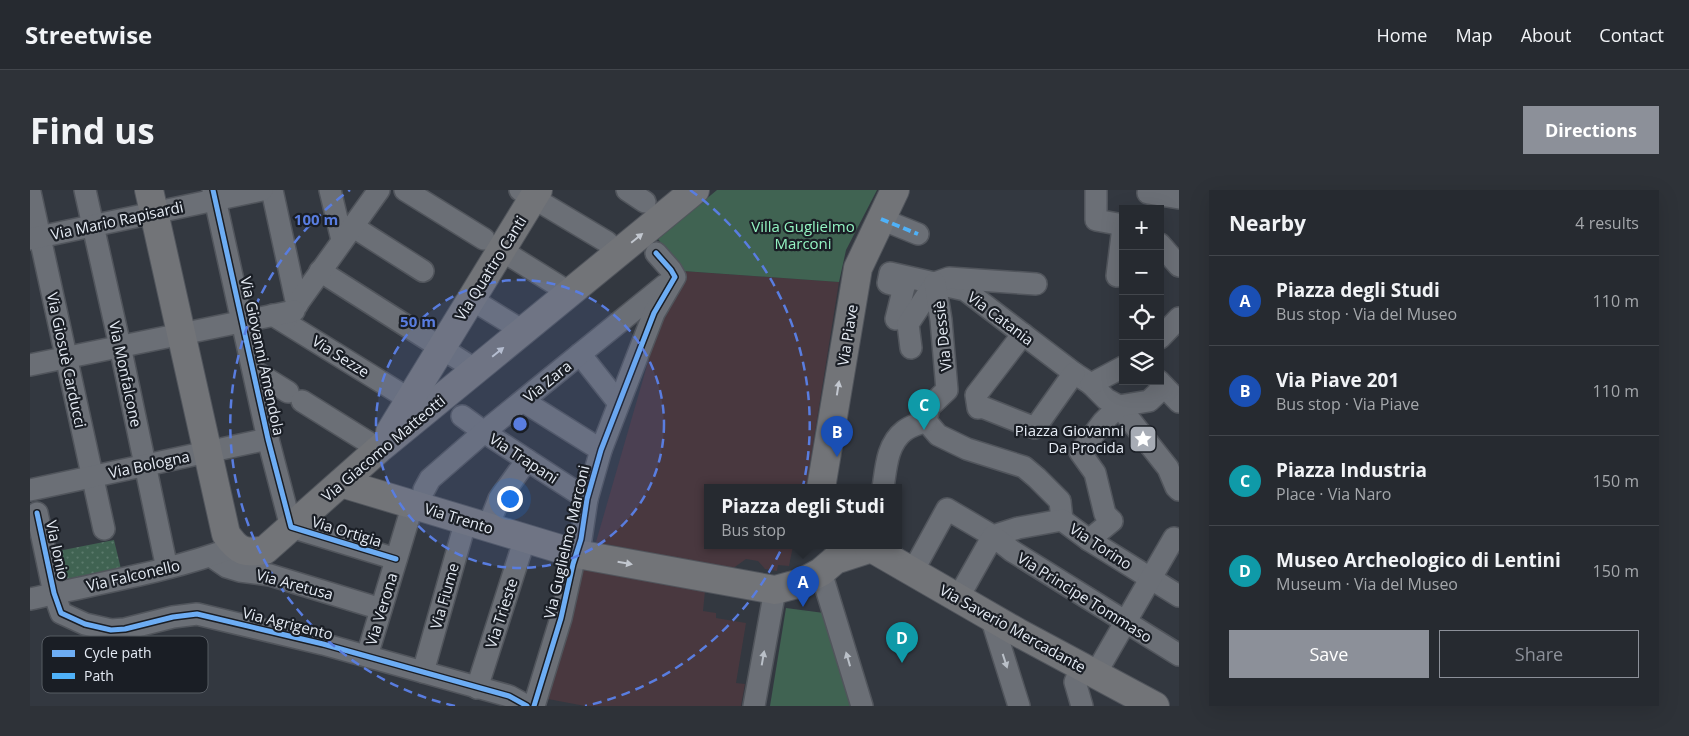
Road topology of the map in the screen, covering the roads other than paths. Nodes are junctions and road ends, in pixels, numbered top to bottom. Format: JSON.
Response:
{"nodes":[{"id":1,"x":85,"y":190,"type":"edge"},
{"id":2,"x":262,"y":190,"type":"edge"},
{"id":3,"x":272,"y":190,"type":"edge"},
{"id":4,"x":330,"y":190,"type":"edge"},
{"id":5,"x":379,"y":190,"type":"edge"},
{"id":6,"x":405,"y":190,"type":"edge"},
{"id":7,"x":627,"y":190,"type":"edge"},
{"id":8,"x":695,"y":190,"type":"edge"},
{"id":9,"x":895,"y":190,"type":"edge"},
{"id":10,"x":1096,"y":190,"type":"edge"},
{"id":11,"x":30,"y":192,"type":"edge"},
{"id":12,"x":530,"y":193,"type":"edge"},
{"id":13,"x":214,"y":195,"type":"edge"},
{"id":14,"x":1147,"y":197,"type":"edge"},
{"id":15,"x":1179,"y":198,"type":"edge"},
{"id":16,"x":152,"y":201,"type":"edge"},
{"id":17,"x":646,"y":202,"type":"dead end"},
{"id":18,"x":881,"y":218,"type":"junction"},
{"id":19,"x":93,"y":225,"type":"junction"},
{"id":20,"x":1119,"y":225,"type":"edge"},
{"id":21,"x":347,"y":233,"type":"junction"},
{"id":22,"x":918,"y":234,"type":"dead end"},
{"id":23,"x":1179,"y":236,"type":"edge"},
{"id":24,"x":35,"y":238,"type":"edge"},
{"id":25,"x":607,"y":242,"type":"dead end"},
{"id":26,"x":1164,"y":242,"type":"edge"},
{"id":27,"x":493,"y":244,"type":"junction"},
{"id":28,"x":1164,"y":249,"type":"edge"},
{"id":29,"x":1120,"y":250,"type":"edge"},
{"id":30,"x":656,"y":253,"type":"dead end"},
{"id":31,"x":1179,"y":266,"type":"edge"},
{"id":32,"x":320,"y":271,"type":"junction"},
{"id":33,"x":424,"y":271,"type":"dead end"},
{"id":34,"x":1117,"y":276,"type":"dead end"},
{"id":35,"x":675,"y":277,"type":"junction"},
{"id":36,"x":935,"y":284,"type":"junction"},
{"id":37,"x":1036,"y":284,"type":"dead end"},
{"id":38,"x":570,"y":292,"type":"junction"},
{"id":39,"x":471,"y":299,"type":"junction"},
{"id":40,"x":287,"y":313,"type":"junction"},
{"id":41,"x":896,"y":319,"type":"dead end"},
{"id":42,"x":243,"y":321,"type":"junction"},
{"id":43,"x":1178,"y":321,"type":"edge"},
{"id":44,"x":523,"y":331,"type":"junction"},
{"id":45,"x":182,"y":334,"type":"junction"},
{"id":46,"x":1023,"y":334,"type":"junction"},
{"id":47,"x":1164,"y":334,"type":"edge"},
{"id":48,"x":120,"y":346,"type":"junction"},
{"id":49,"x":440,"y":348,"type":"junction"},
{"id":50,"x":910,"y":348,"type":"dead end"},
{"id":51,"x":580,"y":354,"type":"junction"},
{"id":52,"x":66,"y":357,"type":"junction"},
{"id":53,"x":30,"y":365,"type":"edge"},
{"id":54,"x":1119,"y":368,"type":"edge"},
{"id":55,"x":476,"y":370,"type":"junction"},
{"id":56,"x":254,"y":371,"type":"junction"},
{"id":57,"x":1083,"y":379,"type":"junction"},
{"id":58,"x":1168,"y":390,"type":"edge"},
{"id":59,"x":409,"y":399,"type":"junction"},
{"id":60,"x":523,"y":401,"type":"junction"},
{"id":61,"x":618,"y":402,"type":"junction"},
{"id":62,"x":1119,"y":406,"type":"junction"},
{"id":63,"x":462,"y":416,"type":"dead end"},
{"id":64,"x":926,"y":421,"type":"junction"},
{"id":65,"x":484,"y":432,"type":"junction"},
{"id":66,"x":268,"y":439,"type":"junction"},
{"id":67,"x":379,"y":449,"type":"junction"},
{"id":68,"x":601,"y":450,"type":"junction"},
{"id":69,"x":206,"y":452,"type":"junction"},
{"id":70,"x":527,"y":460,"type":"junction"},
{"id":71,"x":145,"y":466,"type":"junction"},
{"id":72,"x":93,"y":476,"type":"junction"},
{"id":73,"x":341,"y":483,"type":"junction"},
{"id":74,"x":822,"y":484,"type":"edge"},
{"id":75,"x":884,"y":484,"type":"edge"},
{"id":76,"x":31,"y":487,"type":"edge"},
{"id":77,"x":1179,"y":490,"type":"edge"},
{"id":78,"x":418,"y":497,"type":"junction"},
{"id":79,"x":588,"y":499,"type":"junction"},
{"id":80,"x":37,"y":513,"type":"dead end"},
{"id":81,"x":1062,"y":520,"type":"junction"},
{"id":82,"x":477,"y":524,"type":"junction"},
{"id":83,"x":291,"y":527,"type":"junction"},
{"id":84,"x":104,"y":529,"type":"dead end"},
{"id":85,"x":993,"y":536,"type":"junction"},
{"id":86,"x":525,"y":538,"type":"junction"},
{"id":87,"x":1177,"y":539,"type":"edge"},
{"id":88,"x":1089,"y":540,"type":"junction"},
{"id":89,"x":865,"y":549,"type":"edge"},
{"id":90,"x":874,"y":549,"type":"edge"},
{"id":91,"x":223,"y":552,"type":"junction"},
{"id":92,"x":577,"y":554,"type":"junction"},
{"id":93,"x":165,"y":559,"type":"dead end"},
{"id":94,"x":396,"y":559,"type":"junction"},
{"id":95,"x":820,"y":559,"type":"edge"},
{"id":96,"x":913,"y":572,"type":"junction"},
{"id":97,"x":1151,"y":578,"type":"junction"},
{"id":98,"x":776,"y":590,"type":"junction"},
{"id":99,"x":54,"y":593,"type":"junction"},
{"id":100,"x":1179,"y":596,"type":"edge"},
{"id":101,"x":958,"y":598,"type":"junction"},
{"id":102,"x":30,"y":599,"type":"edge"},
{"id":103,"x":381,"y":609,"type":"junction"},
{"id":104,"x":991,"y":617,"type":"junction"},
{"id":105,"x":1125,"y":622,"type":"junction"},
{"id":106,"x":1179,"y":655,"type":"edge"},
{"id":107,"x":367,"y":656,"type":"junction"},
{"id":108,"x":1089,"y":669,"type":"junction"},
{"id":109,"x":423,"y":672,"type":"junction"},
{"id":110,"x":477,"y":688,"type":"junction"},
{"id":111,"x":1143,"y":702,"type":"edge"},
{"id":112,"x":527,"y":706,"type":"edge"},
{"id":113,"x":534,"y":706,"type":"edge"},
{"id":114,"x":754,"y":706,"type":"edge"},
{"id":115,"x":862,"y":706,"type":"edge"},
{"id":116,"x":1019,"y":706,"type":"edge"},
{"id":117,"x":1082,"y":706,"type":"edge"}],
"edges":[{"from":1,"to":19,"type":"street","name":"Via Monfalcone"},
{"from":2,"to":13,"type":"street","name":"Via Mario Rapisardi"},
{"from":3,"to":40,"type":"street"},
{"from":4,"to":21,"type":"street"},
{"from":5,"to":21,"type":"street"},
{"from":6,"to":27,"type":"street"},
{"from":7,"to":17,"type":"street"},
{"from":38,"to":8,"type":"main road","name":"Via Giacomo Matteotti","one_way":true},
{"from":9,"to":18,"type":"main road","name":"Via Piave"},
{"from":10,"to":20,"type":"street"},
{"from":11,"to":24,"type":"street","name":"Via Giosuè Carducci"},
{"from":12,"to":25,"type":"street"},
{"from":12,"to":27,"type":"main road","name":"Via Quattro Canti"},
{"from":13,"to":16,"type":"street","name":"Via Mario Rapisardi"},
{"from":13,"to":42,"type":"street","name":"Via Giovanni Amendola"},
{"from":14,"to":15,"type":"street"},
{"from":16,"to":19,"type":"street","name":"Via Mario Rapisardi"},
{"from":16,"to":45,"type":"main road"},
{"from":18,"to":22,"type":"street"},
{"from":74,"to":18,"type":"main road","name":"Via Piave","one_way":true},
{"from":19,"to":24,"type":"street","name":"Via Mario Rapisardi"},
{"from":19,"to":48,"type":"street","name":"Via Monfalcone"},
{"from":21,"to":32,"type":"street"},
{"from":21,"to":33,"type":"street"},
{"from":23,"to":26,"type":"street"},
{"from":24,"to":52,"type":"street","name":"Via Giosuè Carducci"},
{"from":27,"to":38,"type":"street"},
{"from":27,"to":39,"type":"main road","name":"Via Quattro Canti"},
{"from":28,"to":31,"type":"street"},
{"from":29,"to":34,"type":"street"},
{"from":30,"to":35,"type":"street"},
{"from":32,"to":40,"type":"street"},
{"from":32,"to":49,"type":"street"},
{"from":35,"to":51,"type":"street","name":"Via Zara"},
{"from":35,"to":61,"type":"street","name":"Via Guglielmo Marconi"},
{"from":36,"to":37,"type":"street"},
{"from":36,"to":41,"type":"street","name":"Via Catania"},
{"from":36,"to":46,"type":"street","name":"Via Catania"},
{"from":36,"to":50,"type":"street"},
{"from":36,"to":64,"type":"street","name":"Via Dessiè"},
{"from":38,"to":44,"type":"main road","name":"Via Giacomo Matteotti"},
{"from":39,"to":44,"type":"street"},
{"from":39,"to":49,"type":"main road","name":"Via Quattro Canti"},
{"from":40,"to":42,"type":"street"},
{"from":40,"to":59,"type":"street","name":"Via Sezze"},
{"from":42,"to":45,"type":"street"},
{"from":42,"to":56,"type":"street","name":"Via Giovanni Amendola"},
{"from":43,"to":47,"type":"street"},
{"from":55,"to":44,"type":"main road","name":"Via Giacomo Matteotti","one_way":true},
{"from":45,"to":48,"type":"street"},
{"from":45,"to":69,"type":"main road"},
{"from":46,"to":57,"type":"street","name":"Via Catania"},
{"from":46,"to":57,"type":"street"},
{"from":48,"to":52,"type":"street"},
{"from":48,"to":71,"type":"street","name":"Via Monfalcone"},
{"from":49,"to":55,"type":"street"},
{"from":49,"to":59,"type":"main road","name":"Via Quattro Canti"},
{"from":51,"to":60,"type":"street","name":"Via Zara"},
{"from":51,"to":61,"type":"street"},
{"from":52,"to":53,"type":"street"},
{"from":52,"to":72,"type":"street","name":"Via Giosuè Carducci"},
{"from":54,"to":57,"type":"street"},
{"from":55,"to":67,"type":"main road","name":"Via Giacomo Matteotti"},
{"from":56,"to":66,"type":"street","name":"Via Giovanni Amendola"},
{"from":56,"to":67,"type":"street"},
{"from":57,"to":62,"type":"street","name":"Via Catania"},
{"from":58,"to":62,"type":"street"},
{"from":59,"to":67,"type":"main road","name":"Via Quattro Canti"},
{"from":60,"to":65,"type":"street","name":"Via Zara"},
{"from":60,"to":68,"type":"street"},
{"from":61,"to":68,"type":"street","name":"Via Guglielmo Marconi"},
{"from":62,"to":77,"type":"street","name":"Via Catania"},
{"from":62,"to":88,"type":"street"},
{"from":63,"to":65,"type":"street","name":"Via Trapani"},
{"from":64,"to":75,"type":"street"},
{"from":64,"to":81,"type":"street"},
{"from":65,"to":70,"type":"street","name":"Via Trapani"},
{"from":65,"to":78,"type":"street","name":"Via Zara"},
{"from":66,"to":69,"type":"street","name":"Via Bologna"},
{"from":66,"to":83,"type":"street","name":"Via Giovanni Amendola"},
{"from":67,"to":73,"type":"main road","name":"Via Giacomo Matteotti"},
{"from":68,"to":79,"type":"street","name":"Via Guglielmo Marconi"},
{"from":69,"to":71,"type":"street","name":"Via Bologna"},
{"from":69,"to":91,"type":"main road"},
{"from":70,"to":79,"type":"street","name":"Via Trapani"},
{"from":70,"to":82,"type":"street","name":"Via Fiume"},
{"from":71,"to":72,"type":"street","name":"Via Bologna"},
{"from":71,"to":93,"type":"street","name":"Via Monfalcone"},
{"from":72,"to":76,"type":"street","name":"Via Bologna"},
{"from":72,"to":84,"type":"street","name":"Via Giosuè Carducci"},
{"from":73,"to":78,"type":"main road","name":"Via Trento"},
{"from":73,"to":83,"type":"main road","name":"Via Giacomo Matteotti"},
{"from":78,"to":82,"type":"main road","name":"Via Trento"},
{"from":78,"to":94,"type":"street","name":"Via Verona"},
{"from":79,"to":92,"type":"street","name":"Via Guglielmo Marconi"},
{"from":80,"to":99,"type":"street","name":"Via Ionio"},
{"from":81,"to":85,"type":"street","name":"Via Torino"},
{"from":81,"to":88,"type":"street","name":"Via Torino"},
{"from":82,"to":86,"type":"main road","name":"Via Trento"},
{"from":82,"to":109,"type":"street","name":"Via Fiume"},
{"from":83,"to":91,"type":"main road","name":"Via Giacomo Matteotti"},
{"from":83,"to":94,"type":"street","name":"Via Ortigia"},
{"from":85,"to":96,"type":"street"},
{"from":85,"to":101,"type":"street"},
{"from":85,"to":105,"type":"street","name":"Via Principe Tommaso"},
{"from":86,"to":92,"type":"main road","name":"Via Trento"},
{"from":86,"to":110,"type":"street","name":"Via Trieste"},
{"from":87,"to":97,"type":"street"},
{"from":88,"to":97,"type":"street","name":"Via Torino"},
{"from":89,"to":95,"type":"main road"},
{"from":90,"to":96,"type":"main road","name":"Via Saverio Mercadante"},
{"from":91,"to":99,"type":"street","name":"Via Falconello"},
{"from":91,"to":103,"type":"street","name":"Via Aretusa"},
{"from":92,"to":98,"type":"main road","name":"Via Trento","one_way":true},
{"from":92,"to":113,"type":"street","name":"Via Guglielmo Marconi"},
{"from":94,"to":103,"type":"street","name":"Via Verona"},
{"from":95,"to":98,"type":"main road"},
{"from":115,"to":95,"type":"street","one_way":true},
{"from":96,"to":101,"type":"main road","name":"Via Saverio Mercadante"},
{"from":97,"to":100,"type":"street","name":"Via Torino"},
{"from":97,"to":105,"type":"street"},
{"from":114,"to":98,"type":"street","one_way":true},
{"from":99,"to":102,"type":"street","name":"Via Falconello"},
{"from":99,"to":107,"type":"street","name":"Via Agrigento"},
{"from":101,"to":104,"type":"main road","name":"Via Saverio Mercadante"},
{"from":103,"to":107,"type":"street","name":"Via Verona"},
{"from":104,"to":108,"type":"main road","name":"Via Saverio Mercadante"},
{"from":104,"to":116,"type":"street","one_way":true},
{"from":105,"to":106,"type":"street","name":"Via Principe Tommaso"},
{"from":105,"to":108,"type":"street"},
{"from":107,"to":109,"type":"street","name":"Via Agrigento"},
{"from":108,"to":111,"type":"main road","name":"Via Saverio Mercadante"},
{"from":108,"to":117,"type":"street"},
{"from":109,"to":110,"type":"street","name":"Via Agrigento"},
{"from":110,"to":112,"type":"street","name":"Via Agrigento"}]}
